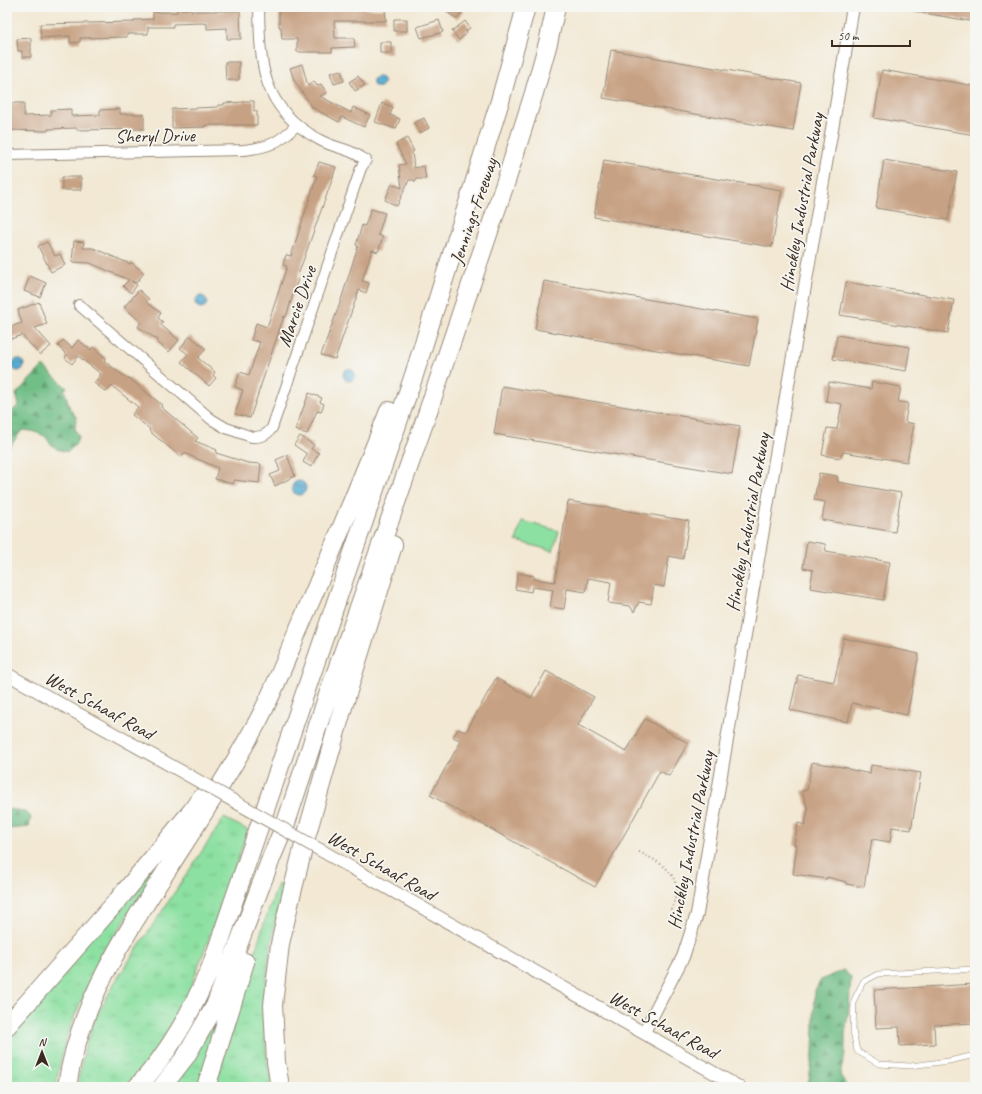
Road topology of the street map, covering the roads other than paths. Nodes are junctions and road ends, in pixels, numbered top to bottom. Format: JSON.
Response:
{"nodes":[{"id":1,"x":259,"y":7,"type":"edge"},
{"id":2,"x":526,"y":7,"type":"edge"},
{"id":3,"x":556,"y":7,"type":"edge"},
{"id":4,"x":853,"y":7,"type":"edge"},
{"id":5,"x":297,"y":125,"type":"junction"},
{"id":6,"x":7,"y":155,"type":"edge"},
{"id":7,"x":439,"y":290,"type":"junction"},
{"id":8,"x":79,"y":305,"type":"dead end"},
{"id":9,"x":423,"y":426,"type":"junction"},
{"id":10,"x":288,"y":654,"type":"junction"},
{"id":11,"x":7,"y":674,"type":"edge"},
{"id":12,"x":286,"y":823,"type":"junction"},
{"id":13,"x":975,"y":969,"type":"edge"},
{"id":14,"x":7,"y":1026,"type":"edge"},
{"id":15,"x":644,"y":1032,"type":"junction"},
{"id":16,"x":975,"y":1055,"type":"edge"},
{"id":17,"x":67,"y":1087,"type":"edge"},
{"id":18,"x":137,"y":1087,"type":"edge"},
{"id":19,"x":162,"y":1087,"type":"edge"},
{"id":20,"x":206,"y":1087,"type":"edge"},
{"id":21,"x":280,"y":1087,"type":"edge"},
{"id":22,"x":739,"y":1087,"type":"edge"}],
"edges":[{"from":1,"to":5,"type":"street","name":"Marcie Drive"},
{"from":2,"to":7,"type":"highway","name":"Jennings Freeway"},
{"from":3,"to":9,"type":"highway","name":"Jennings Freeway"},
{"from":4,"to":15,"type":"street","name":"Hinckley Industrial Parkway"},
{"from":5,"to":6,"type":"street","name":"Sheryl Drive"},
{"from":5,"to":8,"type":"street","name":"Marcie Drive"},
{"from":7,"to":10,"type":"highway"},
{"from":7,"to":18,"type":"highway"},
{"from":9,"to":12,"type":"highway"},
{"from":9,"to":21,"type":"highway"},
{"from":10,"to":14,"type":"highway"},
{"from":10,"to":17,"type":"highway"},
{"from":11,"to":15,"type":"street","name":"West Schaaf Road","bridge":true},
{"from":12,"to":19,"type":"highway"},
{"from":12,"to":20,"type":"highway"},
{"from":13,"to":16,"type":"lane"},
{"from":15,"to":22,"type":"street","name":"West Schaaf Road"}]}
